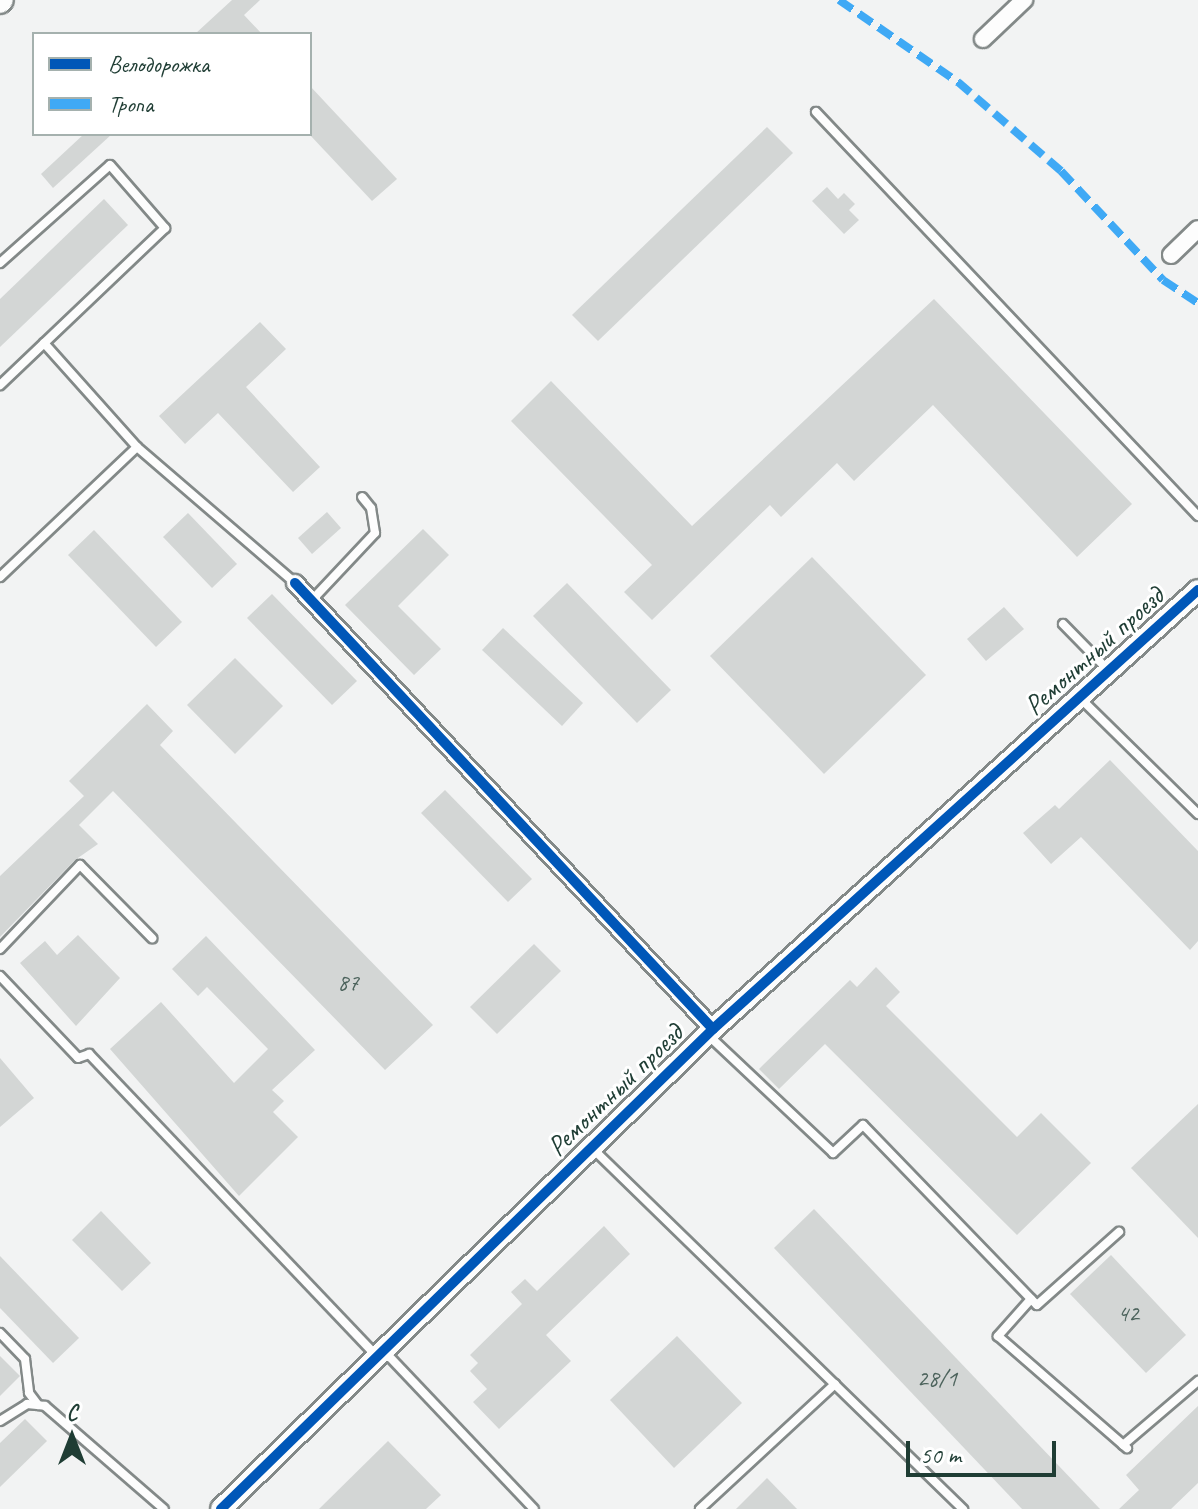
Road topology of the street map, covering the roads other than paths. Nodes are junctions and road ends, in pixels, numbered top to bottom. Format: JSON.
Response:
{"nodes":[{"id":1,"x":1024,"y":0,"type":"edge"},
{"id":2,"x":983,"y":39,"type":"dead end"},
{"id":3,"x":816,"y":112,"type":"dead end"},
{"id":4,"x":1198,"y":229,"type":"edge"},
{"id":5,"x":1171,"y":255,"type":"dead end"},
{"id":6,"x":0,"y":263,"type":"edge"},
{"id":7,"x":44,"y":343,"type":"junction"},
{"id":8,"x":0,"y":385,"type":"edge"},
{"id":9,"x":137,"y":447,"type":"junction"},
{"id":10,"x":362,"y":497,"type":"dead end"},
{"id":11,"x":1198,"y":516,"type":"edge"},
{"id":12,"x":0,"y":577,"type":"edge"},
{"id":13,"x":295,"y":583,"type":"joint"},
{"id":14,"x":1198,"y":590,"type":"edge"},
{"id":15,"x":312,"y":601,"type":"junction"},
{"id":16,"x":1063,"y":624,"type":"dead end"},
{"id":17,"x":1108,"y":670,"type":"junction"},
{"id":18,"x":1079,"y":697,"type":"junction"},
{"id":19,"x":1198,"y":814,"type":"edge"},
{"id":20,"x":152,"y":938,"type":"dead end"},
{"id":21,"x":0,"y":949,"type":"edge"},
{"id":22,"x":0,"y":976,"type":"edge"},
{"id":23,"x":710,"y":1032,"type":"junction"},
{"id":24,"x":591,"y":1147,"type":"junction"},
{"id":25,"x":1119,"y":1232,"type":"dead end"},
{"id":26,"x":1031,"y":1299,"type":"junction"},
{"id":27,"x":0,"y":1333,"type":"edge"},
{"id":28,"x":380,"y":1353,"type":"junction"},
{"id":29,"x":1198,"y":1381,"type":"edge"},
{"id":30,"x":835,"y":1384,"type":"junction"},
{"id":31,"x":38,"y":1405,"type":"junction"},
{"id":32,"x":0,"y":1421,"type":"edge"},
{"id":33,"x":164,"y":1509,"type":"edge"},
{"id":34,"x":221,"y":1509,"type":"edge"},
{"id":35,"x":534,"y":1509,"type":"edge"},
{"id":36,"x":700,"y":1509,"type":"edge"},
{"id":37,"x":963,"y":1509,"type":"edge"}],
"edges":[{"from":1,"to":2,"type":"street"},
{"from":3,"to":11,"type":"lane"},
{"from":4,"to":5,"type":"street"},
{"from":6,"to":7,"type":"lane"},
{"from":7,"to":8,"type":"lane"},
{"from":7,"to":9,"type":"lane"},
{"from":9,"to":12,"type":"lane"},
{"from":9,"to":13,"type":"lane"},
{"from":10,"to":15,"type":"lane"},
{"from":13,"to":15,"type":"street"},
{"from":14,"to":17,"type":"street","name":"Ремонтный проезд"},
{"from":15,"to":23,"type":"street"},
{"from":16,"to":17,"type":"lane"},
{"from":17,"to":18,"type":"street","name":"Ремонтный проезд"},
{"from":18,"to":19,"type":"lane"},
{"from":18,"to":23,"type":"street","name":"Ремонтный проезд"},
{"from":20,"to":21,"type":"lane"},
{"from":22,"to":28,"type":"lane"},
{"from":23,"to":24,"type":"street","name":"Ремонтный проезд"},
{"from":23,"to":26,"type":"lane"},
{"from":24,"to":28,"type":"street","name":"Ремонтный проезд"},
{"from":24,"to":30,"type":"lane"},
{"from":25,"to":26,"type":"lane"},
{"from":26,"to":29,"type":"lane"},
{"from":27,"to":31,"type":"lane"},
{"from":28,"to":34,"type":"street","name":"Ремонтный проезд"},
{"from":28,"to":35,"type":"lane"},
{"from":30,"to":36,"type":"lane"},
{"from":30,"to":37,"type":"lane"},
{"from":31,"to":32,"type":"lane"},
{"from":31,"to":33,"type":"lane"}]}
